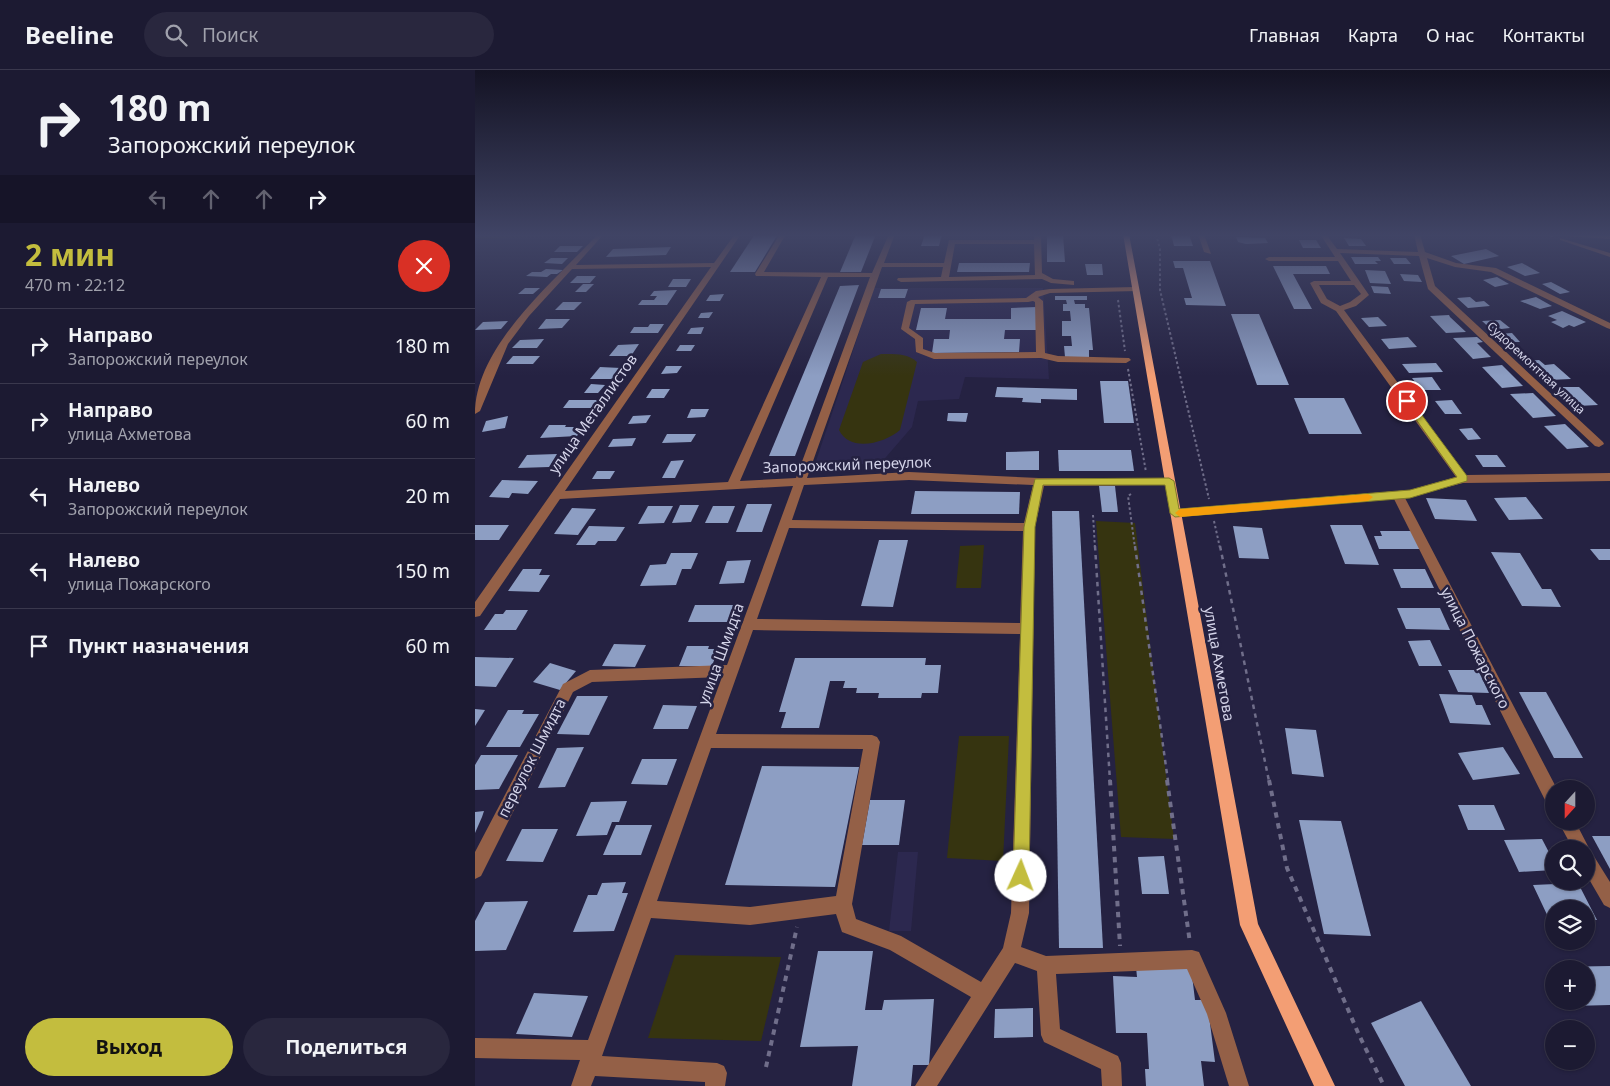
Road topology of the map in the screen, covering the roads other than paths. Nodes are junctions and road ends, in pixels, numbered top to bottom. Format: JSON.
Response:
{"nodes":[{"id":1,"x":558,"y":281,"type":"edge"},
{"id":2,"x":704,"y":281,"type":"edge"},
{"id":3,"x":823,"y":281,"type":"edge"},
{"id":4,"x":873,"y":281,"type":"edge"},
{"id":5,"x":1059,"y":281,"type":"edge"},
{"id":6,"x":1134,"y":281,"type":"edge"},
{"id":7,"x":1430,"y":281,"type":"edge"},
{"id":8,"x":1517,"y":281,"type":"edge"},
{"id":9,"x":1356,"y":283,"type":"joint"},
{"id":10,"x":1135,"y":286,"type":"junction"},
{"id":11,"x":1032,"y":298,"type":"junction"},
{"id":12,"x":1339,"y":308,"type":"junction"},
{"id":13,"x":1610,"y":326,"type":"edge"},
{"id":14,"x":1041,"y":355,"type":"junction"},
{"id":15,"x":1126,"y":360,"type":"road end"},
{"id":16,"x":475,"y":411,"type":"edge"},
{"id":17,"x":1599,"y":444,"type":"dead end"},
{"id":18,"x":1610,"y":477,"type":"edge"},
{"id":19,"x":1463,"y":479,"type":"junction"},
{"id":20,"x":802,"y":481,"type":"junction"},
{"id":21,"x":1169,"y":481,"type":"junction"},
{"id":22,"x":1039,"y":482,"type":"junction"},
{"id":23,"x":733,"y":484,"type":"junction"},
{"id":24,"x":555,"y":495,"type":"junction"},
{"id":25,"x":1398,"y":495,"type":"junction"},
{"id":26,"x":1175,"y":513,"type":"junction"},
{"id":27,"x":786,"y":524,"type":"junction"},
{"id":28,"x":1029,"y":527,"type":"junction"},
{"id":29,"x":475,"y":612,"type":"edge"},
{"id":30,"x":749,"y":624,"type":"junction"},
{"id":31,"x":1027,"y":629,"type":"junction"},
{"id":32,"x":731,"y":671,"type":"junction"},
{"id":33,"x":706,"y":741,"type":"junction"},
{"id":34,"x":1545,"y":782,"type":"edge"},
{"id":35,"x":475,"y":870,"type":"edge"},
{"id":36,"x":1595,"y":873,"type":"edge"},
{"id":37,"x":1610,"y":899,"type":"edge"},
{"id":38,"x":843,"y":904,"type":"junction"},
{"id":39,"x":644,"y":909,"type":"junction"},
{"id":40,"x":1011,"y":952,"type":"junction"},
{"id":41,"x":1045,"y":965,"type":"junction"},
{"id":42,"x":984,"y":994,"type":"junction"},
{"id":43,"x":475,"y":1048,"type":"edge"},
{"id":44,"x":590,"y":1057,"type":"junction"},
{"id":45,"x":581,"y":1086,"type":"edge"},
{"id":46,"x":715,"y":1086,"type":"edge"},
{"id":47,"x":925,"y":1086,"type":"edge"},
{"id":48,"x":1112,"y":1086,"type":"edge"},
{"id":49,"x":1239,"y":1086,"type":"edge"},
{"id":50,"x":1325,"y":1086,"type":"edge"}],
"edges":[{"from":1,"to":16,"type":"street"},
{"from":2,"to":24,"type":"street","name":"улица Металлистов"},
{"from":3,"to":23,"type":"street"},
{"from":4,"to":20,"type":"street","name":"улица Шмидта"},
{"from":5,"to":10,"type":"street"},
{"from":6,"to":10,"type":"main road","name":"улица Ахметова"},
{"from":7,"to":17,"type":"street","name":"Судоремонтная улица"},
{"from":8,"to":13,"type":"street"},
{"from":9,"to":12,"type":"street"},
{"from":9,"to":12,"type":"street"},
{"from":10,"to":11,"type":"street"},
{"from":10,"to":21,"type":"main road","name":"улица Ахметова"},
{"from":11,"to":14,"type":"street"},
{"from":11,"to":14,"type":"street"},
{"from":12,"to":19,"type":"street"},
{"from":14,"to":15,"type":"street"},
{"from":18,"to":19,"type":"street"},
{"from":19,"to":25,"type":"street"},
{"from":20,"to":22,"type":"street","name":"Запорожский переулок"},
{"from":20,"to":23,"type":"street","name":"Запорожский переулок"},
{"from":20,"to":27,"type":"street","name":"улица Шмидта"},
{"from":21,"to":22,"type":"street","name":"Запорожский переулок"},
{"from":21,"to":26,"type":"main road","name":"улица Ахметова"},
{"from":22,"to":28,"type":"street"},
{"from":23,"to":24,"type":"street","name":"Запорожский переулок"},
{"from":24,"to":29,"type":"street","name":"улица Металлистов"},
{"from":25,"to":26,"type":"street"},
{"from":25,"to":34,"type":"street","name":"улица Пожарского"},
{"from":26,"to":50,"type":"main road","name":"улица Ахметова"},
{"from":27,"to":28,"type":"street"},
{"from":27,"to":30,"type":"street","name":"улица Шмидта"},
{"from":28,"to":31,"type":"street"},
{"from":30,"to":31,"type":"street"},
{"from":30,"to":32,"type":"street","name":"улица Шмидта"},
{"from":31,"to":40,"type":"street"},
{"from":32,"to":33,"type":"street","name":"улица Шмидта"},
{"from":32,"to":35,"type":"street","name":"переулок Шмидта"},
{"from":33,"to":38,"type":"street"},
{"from":33,"to":39,"type":"street","name":"улица Шмидта"},
{"from":36,"to":37,"type":"street"},
{"from":38,"to":39,"type":"street"},
{"from":38,"to":42,"type":"street"},
{"from":39,"to":44,"type":"street","name":"улица Шмидта"},
{"from":40,"to":41,"type":"street"},
{"from":40,"to":42,"type":"street"},
{"from":41,"to":48,"type":"street"},
{"from":41,"to":49,"type":"street"},
{"from":42,"to":47,"type":"street"},
{"from":43,"to":44,"type":"street"},
{"from":44,"to":45,"type":"street","name":"улица Шмидта"},
{"from":44,"to":46,"type":"street"}]}
